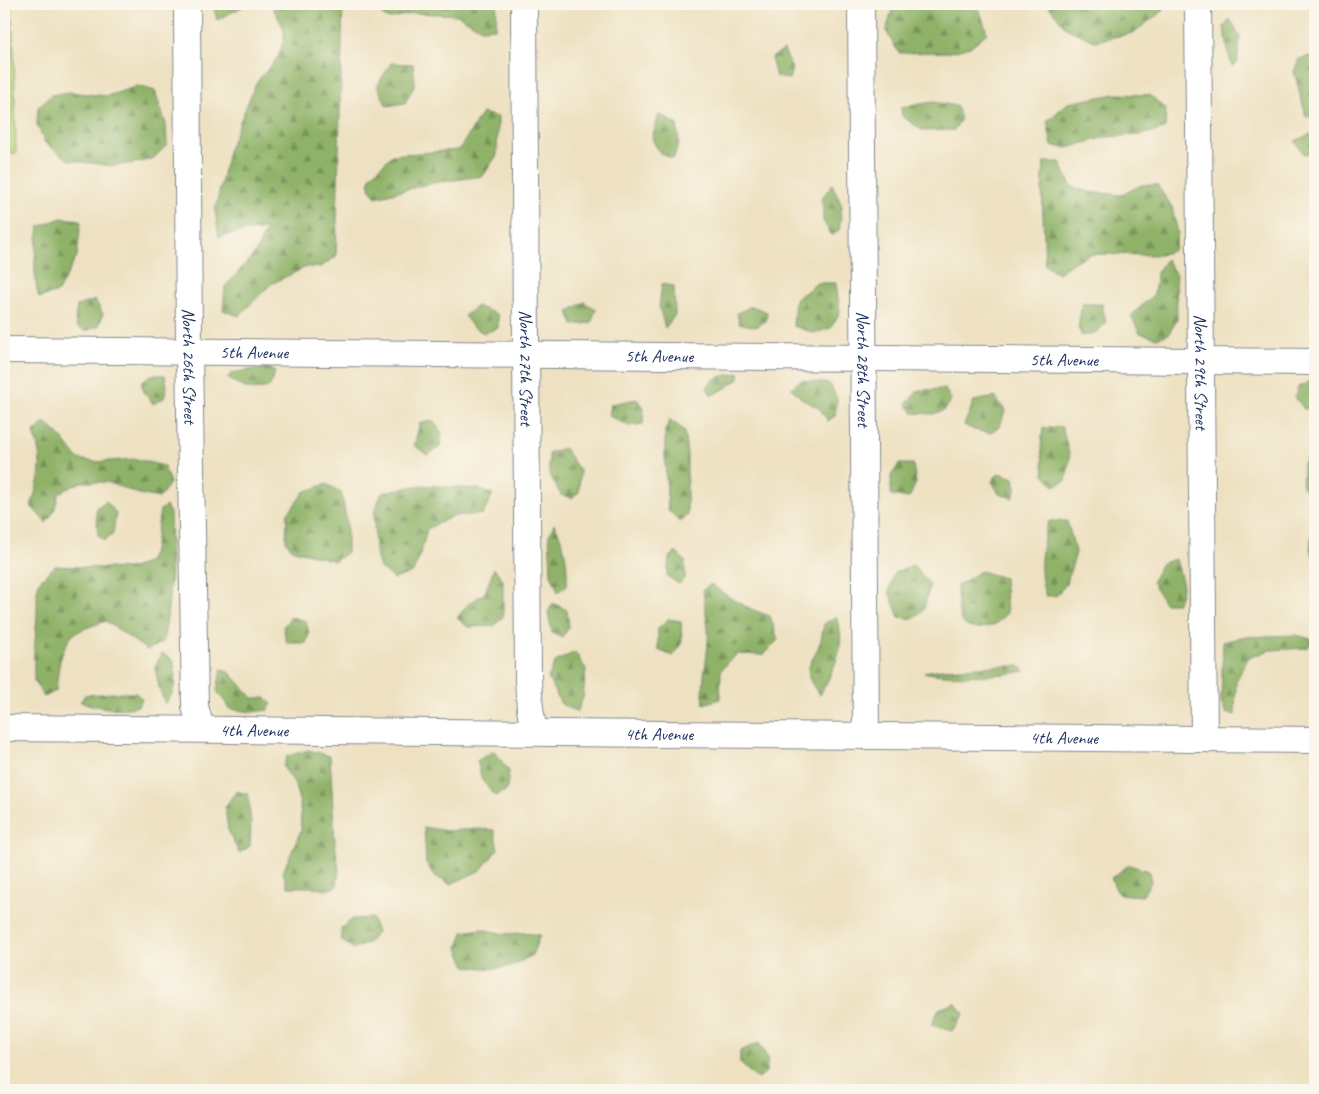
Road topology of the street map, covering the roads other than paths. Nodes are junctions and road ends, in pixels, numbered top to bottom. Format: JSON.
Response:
{"nodes":[{"id":1,"x":187,"y":4,"type":"edge"},
{"id":2,"x":524,"y":4,"type":"edge"},
{"id":3,"x":861,"y":4,"type":"edge"},
{"id":4,"x":1198,"y":4,"type":"edge"},
{"id":5,"x":4,"y":350,"type":"edge"},
{"id":6,"x":190,"y":351,"type":"junction"},
{"id":7,"x":527,"y":355,"type":"junction"},
{"id":8,"x":864,"y":358,"type":"junction"},
{"id":9,"x":1200,"y":361,"type":"junction"},
{"id":10,"x":1315,"y":362,"type":"edge"},
{"id":11,"x":4,"y":728,"type":"edge"},
{"id":12,"x":202,"y":729,"type":"junction"},
{"id":13,"x":534,"y":732,"type":"junction"},
{"id":14,"x":866,"y":735,"type":"junction"},
{"id":15,"x":1204,"y":739,"type":"junction"},
{"id":16,"x":1315,"y":740,"type":"edge"}],
"edges":[{"from":1,"to":6,"type":"street","name":"North 26th Street"},
{"from":2,"to":7,"type":"street","name":"North 27th Street"},
{"from":3,"to":8,"type":"street","name":"North 28th Street"},
{"from":4,"to":9,"type":"street","name":"North 29th Street"},
{"from":5,"to":6,"type":"street","name":"5th Avenue"},
{"from":6,"to":7,"type":"street","name":"5th Avenue"},
{"from":6,"to":12,"type":"street","name":"North 26th Street"},
{"from":7,"to":8,"type":"street","name":"5th Avenue"},
{"from":7,"to":13,"type":"street","name":"North 27th Street"},
{"from":8,"to":9,"type":"street","name":"5th Avenue"},
{"from":8,"to":14,"type":"street","name":"North 28th Street"},
{"from":9,"to":10,"type":"street","name":"5th Avenue"},
{"from":9,"to":15,"type":"street","name":"North 29th Street"},
{"from":11,"to":12,"type":"street","name":"4th Avenue"},
{"from":12,"to":13,"type":"street","name":"4th Avenue"},
{"from":13,"to":14,"type":"street","name":"4th Avenue"},
{"from":14,"to":15,"type":"street","name":"4th Avenue"},
{"from":15,"to":16,"type":"street","name":"4th Avenue"}]}
